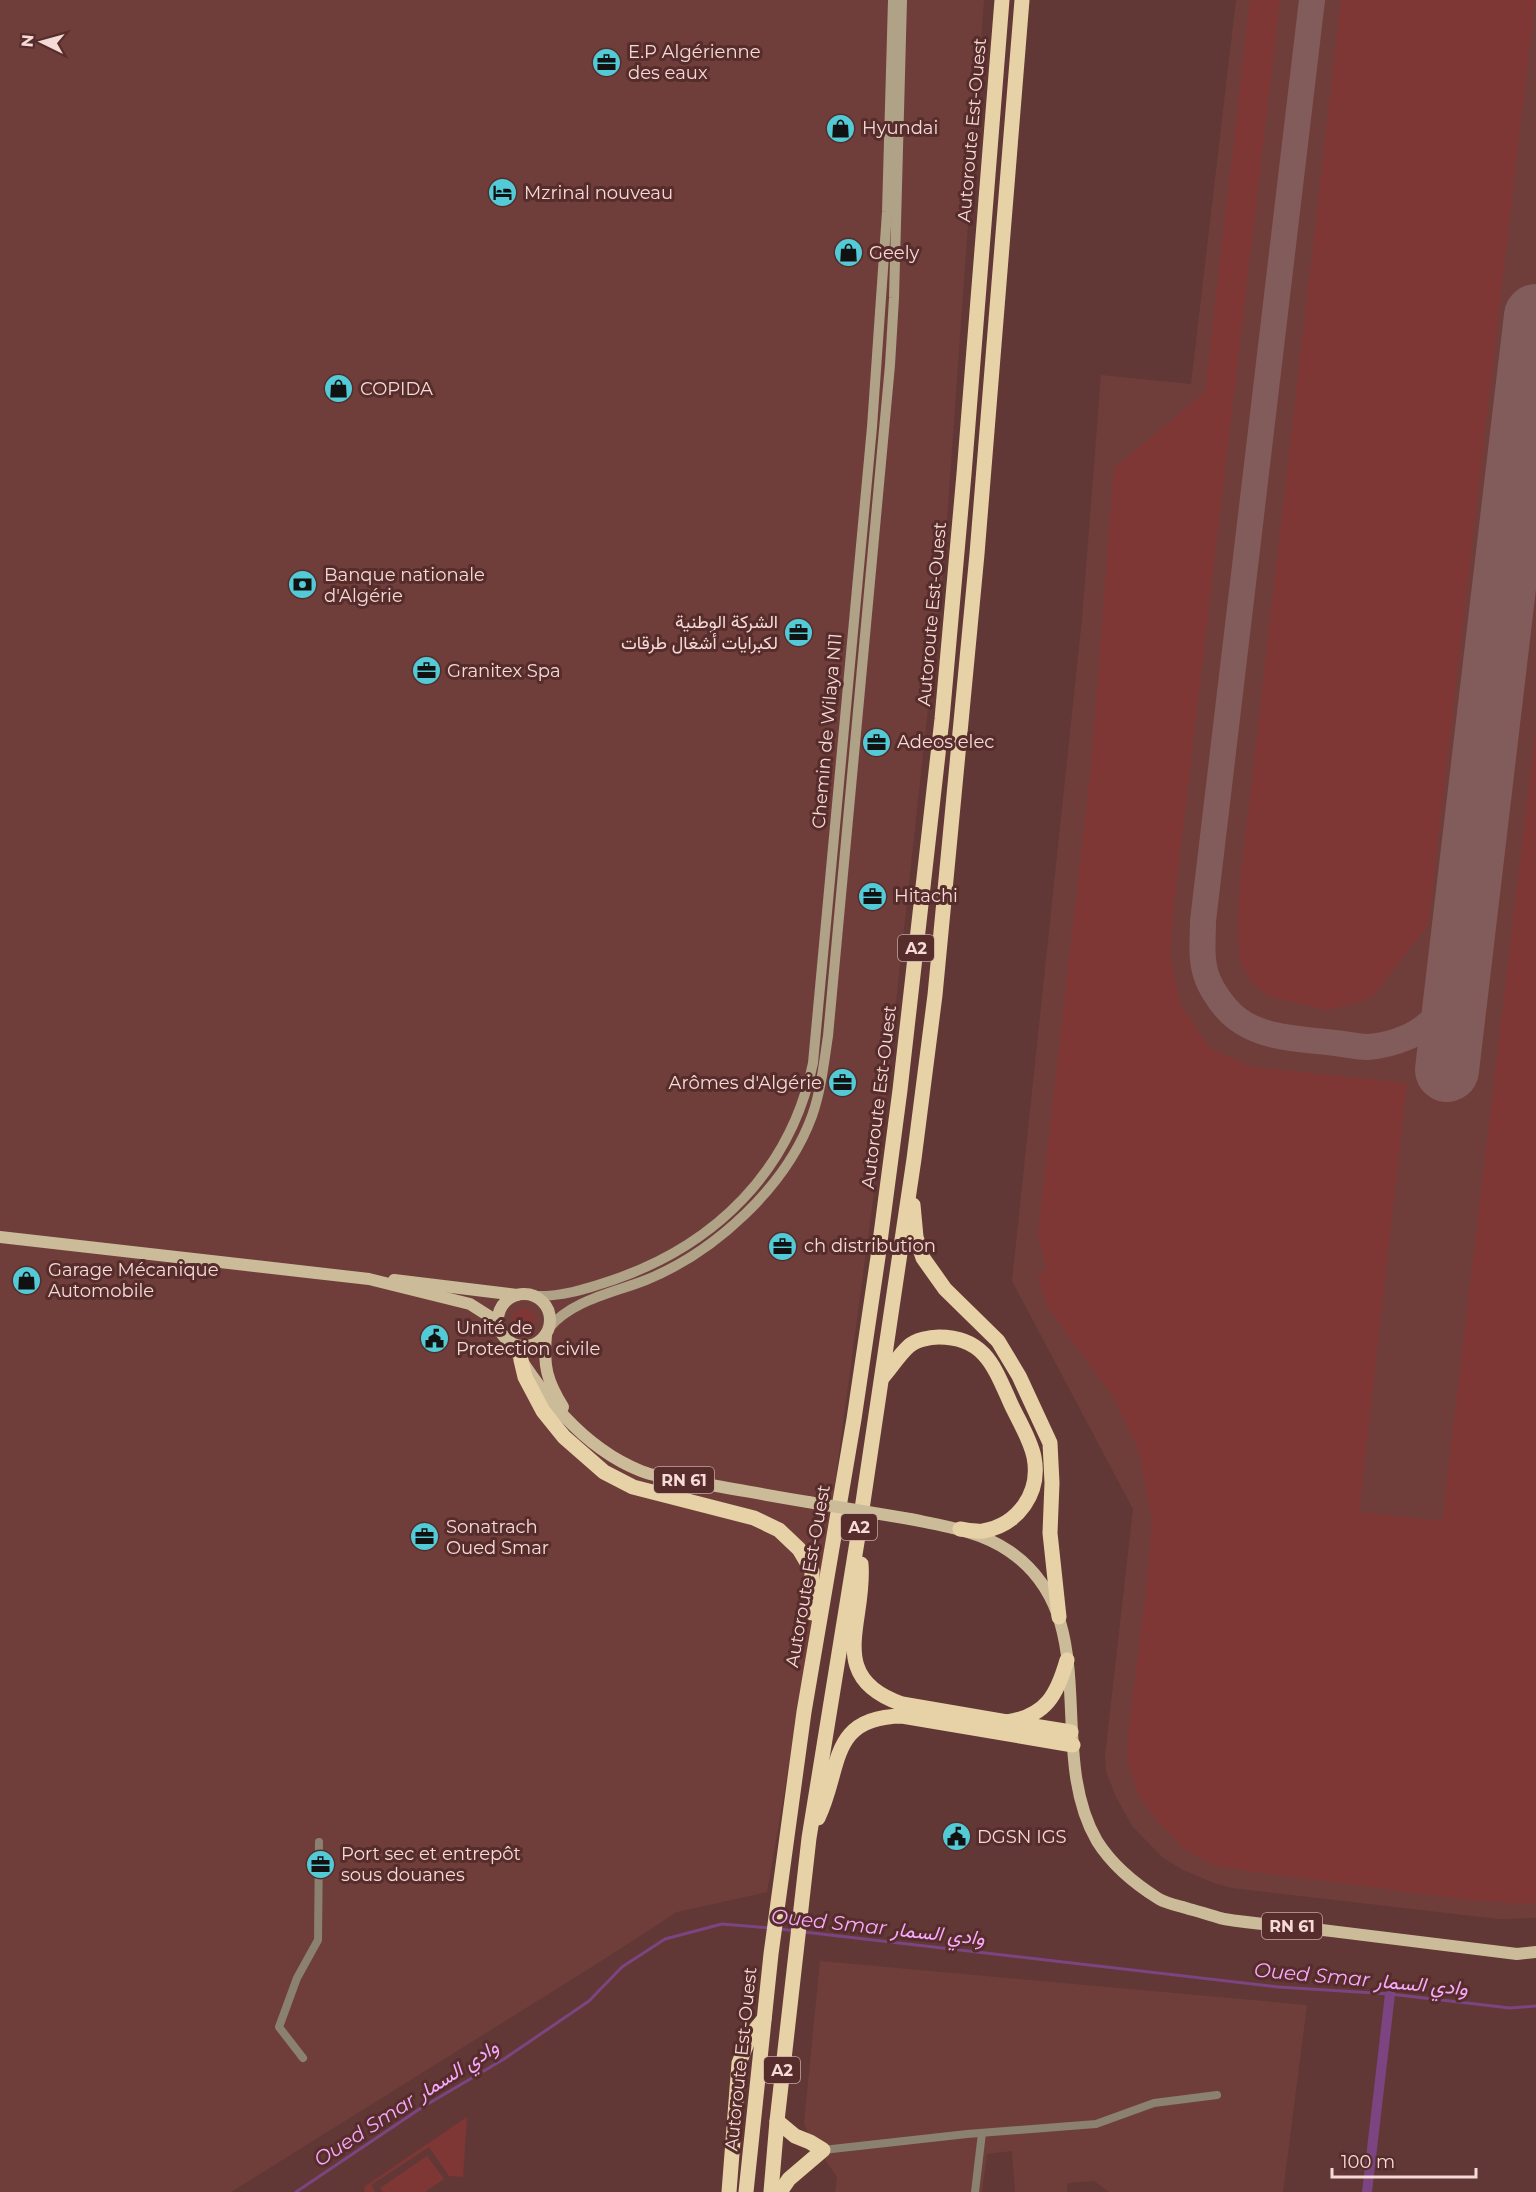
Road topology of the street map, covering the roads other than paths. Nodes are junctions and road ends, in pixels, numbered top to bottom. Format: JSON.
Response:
{"nodes":[{"id":1,"x":902,"y":0,"type":"edge"},
{"id":2,"x":1002,"y":0,"type":"edge"},
{"id":3,"x":1022,"y":0,"type":"edge"},
{"id":4,"x":893,"y":6,"type":"edge"},
{"id":5,"x":914,"y":1159,"type":"junction"},
{"id":6,"x":0,"y":1237,"type":"edge"},
{"id":7,"x":369,"y":1279,"type":"junction"},
{"id":8,"x":518,"y":1295,"type":"junction"},
{"id":9,"x":533,"y":1296,"type":"junction"},
{"id":10,"x":499,"y":1328,"type":"junction"},
{"id":11,"x":547,"y":1332,"type":"junction"},
{"id":12,"x":509,"y":1341,"type":"junction"},
{"id":13,"x":521,"y":1360,"type":"junction"},
{"id":14,"x":880,"y":1381,"type":"junction"},
{"id":15,"x":574,"y":1426,"type":"junction"},
{"id":16,"x":960,"y":1529,"type":"junction"},
{"id":17,"x":858,"y":1536,"type":"junction"},
{"id":18,"x":1059,"y":1617,"type":"junction"},
{"id":19,"x":1067,"y":1660,"type":"junction"},
{"id":20,"x":804,"y":1712,"type":"junction"},
{"id":21,"x":1007,"y":1722,"type":"junction"},
{"id":22,"x":1072,"y":1738,"type":"junction"},
{"id":23,"x":809,"y":1838,"type":"junction"},
{"id":24,"x":319,"y":1842,"type":"dead end"},
{"id":25,"x":1536,"y":1952,"type":"edge"},
{"id":26,"x":765,"y":2019,"type":"junction"},
{"id":27,"x":303,"y":2058,"type":"dead end"},
{"id":28,"x":1217,"y":2096,"type":"dead end"},
{"id":29,"x":777,"y":2121,"type":"junction"},
{"id":30,"x":982,"y":2133,"type":"junction"},
{"id":31,"x":823,"y":2150,"type":"junction"},
{"id":32,"x":729,"y":2192,"type":"edge"},
{"id":33,"x":746,"y":2192,"type":"edge"},
{"id":34,"x":771,"y":2192,"type":"edge"},
{"id":35,"x":780,"y":2192,"type":"edge"},
{"id":36,"x":975,"y":2192,"type":"edge"}],
"edges":[{"from":1,"to":11,"type":"main road"},
{"from":2,"to":20,"type":"highway","name":"Autoroute Est-Ouest","number":"A2"},
{"from":3,"to":5,"type":"highway","number":"A2"},
{"from":4,"to":9,"type":"main road","name":"Chemin de Wilaya N11"},
{"from":5,"to":14,"type":"highway","number":"A2"},
{"from":5,"to":18,"type":"highway"},
{"from":6,"to":7,"type":"main road"},
{"from":7,"to":8,"type":"main road"},
{"from":7,"to":10,"type":"main road"},
{"from":8,"to":9,"type":"main road"},
{"from":8,"to":10,"type":"main road"},
{"from":9,"to":11,"type":"main road"},
{"from":10,"to":12,"type":"main road"},
{"from":11,"to":12,"type":"main road"},
{"from":11,"to":15,"type":"main road","number":"RN 61"},
{"from":12,"to":13,"type":"main road","number":"RN 61"},
{"from":13,"to":15,"type":"main road","number":"RN 61"},
{"from":13,"to":20,"type":"highway"},
{"from":14,"to":16,"type":"highway"},
{"from":14,"to":17,"type":"highway","number":"A2"},
{"from":15,"to":16,"type":"main road","number":"RN 61","bridge":true},
{"from":16,"to":18,"type":"main road","number":"RN 61"},
{"from":17,"to":21,"type":"highway"},
{"from":17,"to":23,"type":"highway","number":"A2"},
{"from":18,"to":19,"type":"main road","number":"RN 61"},
{"from":19,"to":21,"type":"highway"},
{"from":19,"to":22,"type":"main road","number":"RN 61"},
{"from":20,"to":26,"type":"highway","name":"Autoroute Est-Ouest","number":"A2"},
{"from":21,"to":22,"type":"highway"},
{"from":22,"to":23,"type":"highway"},
{"from":22,"to":25,"type":"main road","number":"RN 61"},
{"from":23,"to":29,"type":"highway","number":"A2"},
{"from":24,"to":27,"type":"street"},
{"from":26,"to":32,"type":"highway"},
{"from":26,"to":33,"type":"highway","name":"Autoroute Est-Ouest","number":"A2"},
{"from":28,"to":30,"type":"street"},
{"from":29,"to":31,"type":"highway"},
{"from":29,"to":34,"type":"highway","number":"A2"},
{"from":30,"to":31,"type":"street"},
{"from":30,"to":36,"type":"street"},
{"from":31,"to":35,"type":"highway"}]}
